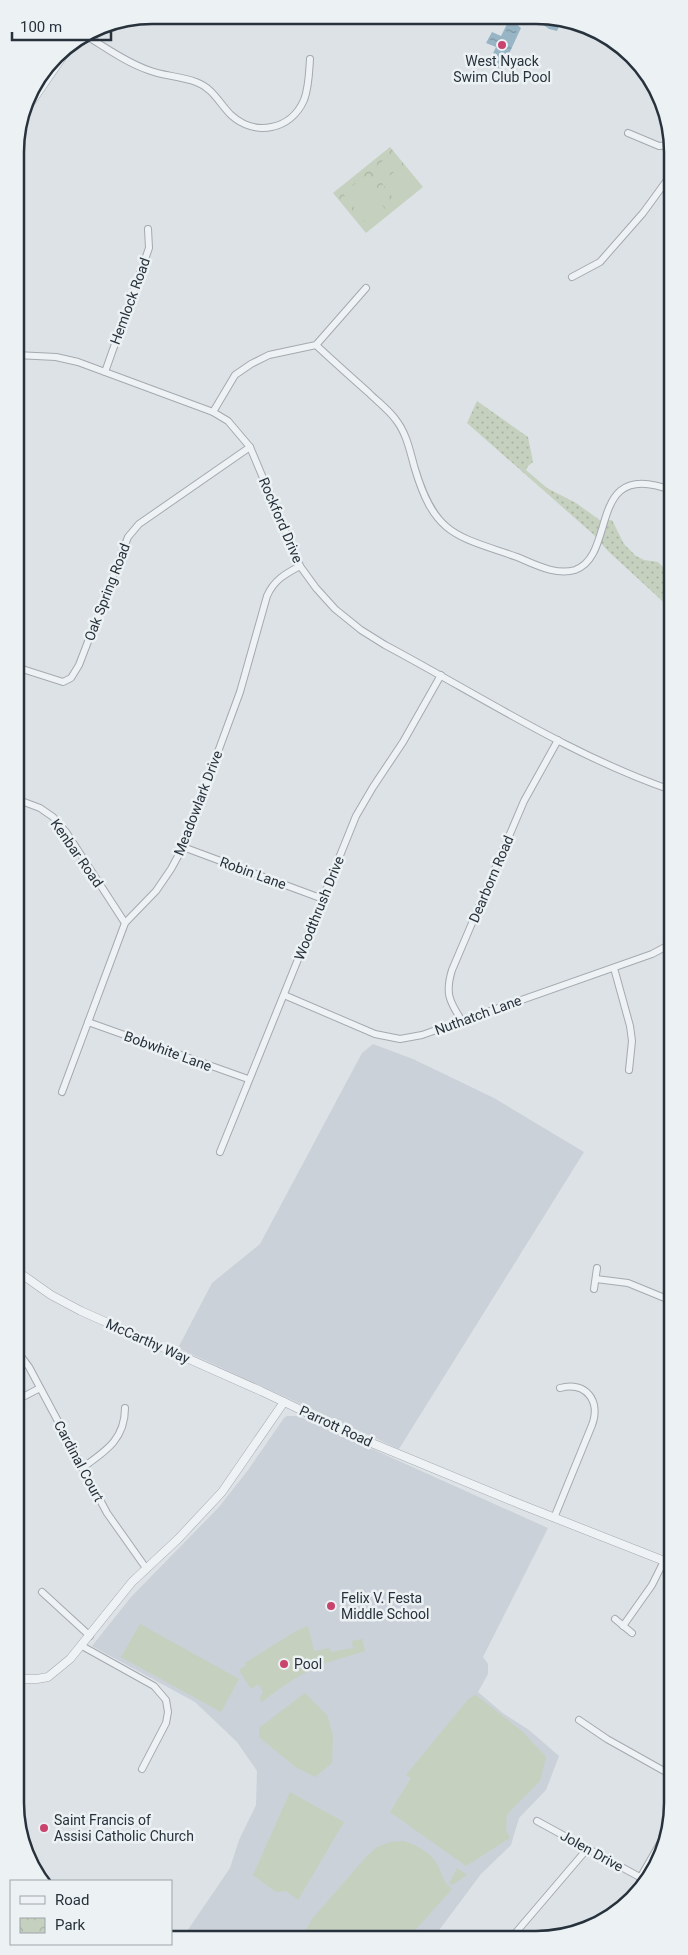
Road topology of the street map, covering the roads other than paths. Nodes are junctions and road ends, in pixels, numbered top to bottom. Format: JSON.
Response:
{"nodes":[{"id":1,"x":91,"y":39,"type":"edge"},
{"id":2,"x":310,"y":59,"type":"dead end"},
{"id":3,"x":53,"y":70,"type":"edge"},
{"id":4,"x":42,"y":87,"type":"edge"},
{"id":5,"x":628,"y":134,"type":"dead end"},
{"id":6,"x":664,"y":146,"type":"edge"},
{"id":7,"x":664,"y":184,"type":"edge"},
{"id":8,"x":148,"y":229,"type":"dead end"},
{"id":9,"x":572,"y":277,"type":"dead end"},
{"id":10,"x":366,"y":288,"type":"dead end"},
{"id":11,"x":316,"y":345,"type":"junction"},
{"id":12,"x":24,"y":356,"type":"edge"},
{"id":13,"x":106,"y":372,"type":"junction"},
{"id":14,"x":213,"y":412,"type":"junction"},
{"id":15,"x":250,"y":447,"type":"junction"},
{"id":16,"x":664,"y":487,"type":"edge"},
{"id":17,"x":300,"y":566,"type":"junction"},
{"id":18,"x":24,"y":670,"type":"edge"},
{"id":19,"x":441,"y":675,"type":"junction"},
{"id":20,"x":558,"y":740,"type":"junction"},
{"id":21,"x":664,"y":788,"type":"edge"},
{"id":22,"x":24,"y":802,"type":"edge"},
{"id":23,"x":183,"y":847,"type":"junction"},
{"id":24,"x":323,"y":899,"type":"junction"},
{"id":25,"x":125,"y":923,"type":"junction"},
{"id":26,"x":664,"y":948,"type":"edge"},
{"id":27,"x":614,"y":968,"type":"junction"},
{"id":28,"x":284,"y":995,"type":"junction"},
{"id":29,"x":462,"y":1021,"type":"junction"},
{"id":30,"x":88,"y":1022,"type":"junction"},
{"id":31,"x":629,"y":1070,"type":"dead end"},
{"id":32,"x":248,"y":1079,"type":"junction"},
{"id":33,"x":62,"y":1092,"type":"dead end"},
{"id":34,"x":220,"y":1152,"type":"dead end"},
{"id":35,"x":597,"y":1268,"type":"dead end"},
{"id":36,"x":24,"y":1276,"type":"edge"},
{"id":37,"x":596,"y":1279,"type":"junction"},
{"id":38,"x":594,"y":1289,"type":"dead end"},
{"id":39,"x":664,"y":1298,"type":"edge"},
{"id":40,"x":24,"y":1362,"type":"edge"},
{"id":41,"x":40,"y":1388,"type":"junction"},
{"id":42,"x":560,"y":1388,"type":"dead end"},
{"id":43,"x":24,"y":1396,"type":"edge"},
{"id":44,"x":284,"y":1402,"type":"junction"},
{"id":45,"x":124,"y":1408,"type":"dead end"},
{"id":46,"x":82,"y":1468,"type":"junction"},
{"id":47,"x":554,"y":1518,"type":"junction"},
{"id":48,"x":664,"y":1561,"type":"edge"},
{"id":49,"x":146,"y":1568,"type":"junction"},
{"id":50,"x":664,"y":1568,"type":"edge"},
{"id":51,"x":42,"y":1592,"type":"dead end"},
{"id":52,"x":615,"y":1619,"type":"dead end"},
{"id":53,"x":623,"y":1626,"type":"junction"},
{"id":54,"x":632,"y":1633,"type":"dead end"},
{"id":55,"x":90,"y":1636,"type":"junction"},
{"id":56,"x":82,"y":1646,"type":"junction"},
{"id":57,"x":24,"y":1679,"type":"edge"},
{"id":58,"x":579,"y":1720,"type":"dead end"},
{"id":59,"x":142,"y":1769,"type":"dead end"},
{"id":60,"x":664,"y":1771,"type":"edge"},
{"id":61,"x":537,"y":1821,"type":"dead end"},
{"id":62,"x":588,"y":1848,"type":"junction"},
{"id":63,"x":640,"y":1878,"type":"edge"},
{"id":64,"x":517,"y":1931,"type":"edge"}],
"edges":[{"from":1,"to":2,"type":"street"},
{"from":3,"to":4,"type":"street"},
{"from":5,"to":6,"type":"street"},
{"from":7,"to":9,"type":"street"},
{"from":8,"to":13,"type":"street","name":"Hemlock Road"},
{"from":10,"to":11,"type":"street"},
{"from":11,"to":14,"type":"street"},
{"from":11,"to":16,"type":"street"},
{"from":12,"to":13,"type":"street","name":"Rockford Drive"},
{"from":13,"to":14,"type":"street","name":"Rockford Drive"},
{"from":14,"to":15,"type":"street","name":"Rockford Drive"},
{"from":15,"to":17,"type":"street","name":"Rockford Drive"},
{"from":15,"to":18,"type":"street","name":"Oak Spring Road"},
{"from":17,"to":19,"type":"street","name":"Rockford Drive"},
{"from":17,"to":23,"type":"street","name":"Meadowlark Drive"},
{"from":19,"to":20,"type":"street","name":"Rockford Drive"},
{"from":19,"to":24,"type":"street","name":"Woodthrush Drive"},
{"from":20,"to":21,"type":"street","name":"Rockford Drive"},
{"from":20,"to":29,"type":"street","name":"Dearborn Road"},
{"from":22,"to":25,"type":"street","name":"Kenbar Road"},
{"from":23,"to":24,"type":"street","name":"Robin Lane"},
{"from":23,"to":25,"type":"street","name":"Meadowlark Drive"},
{"from":24,"to":28,"type":"street","name":"Woodthrush Drive"},
{"from":25,"to":30,"type":"street","name":"Meadowlark Drive"},
{"from":26,"to":27,"type":"street","name":"Nuthatch Lane"},
{"from":27,"to":29,"type":"street","name":"Nuthatch Lane"},
{"from":27,"to":31,"type":"street"},
{"from":28,"to":29,"type":"street","name":"Nuthatch Lane"},
{"from":28,"to":32,"type":"street","name":"Woodthrush Drive"},
{"from":30,"to":32,"type":"street","name":"Bobwhite Lane"},
{"from":30,"to":33,"type":"street","name":"Meadowlark Drive"},
{"from":32,"to":34,"type":"street","name":"Woodthrush Drive"},
{"from":35,"to":37,"type":"street"},
{"from":36,"to":44,"type":"street","name":"McCarthy Way"},
{"from":37,"to":38,"type":"street"},
{"from":37,"to":39,"type":"street"},
{"from":40,"to":41,"type":"street","name":"Cardinal Court"},
{"from":41,"to":43,"type":"street"},
{"from":41,"to":46,"type":"street","name":"Cardinal Court"},
{"from":42,"to":47,"type":"street"},
{"from":44,"to":47,"type":"street","name":"Parrott Road"},
{"from":44,"to":49,"type":"street","name":"Parrott Road"},
{"from":45,"to":46,"type":"street"},
{"from":46,"to":49,"type":"street","name":"Cardinal Court"},
{"from":47,"to":48,"type":"street","name":"Parrott Road"},
{"from":49,"to":55,"type":"street","name":"Parrott Road"},
{"from":50,"to":53,"type":"street"},
{"from":51,"to":55,"type":"street"},
{"from":52,"to":53,"type":"street"},
{"from":53,"to":54,"type":"street"},
{"from":55,"to":56,"type":"street","name":"Parrott Road"},
{"from":56,"to":57,"type":"street","name":"Parrott Road"},
{"from":56,"to":59,"type":"street"},
{"from":58,"to":60,"type":"street"},
{"from":61,"to":62,"type":"street","name":"Jolen Drive"},
{"from":62,"to":63,"type":"street","name":"Jolen Drive"},
{"from":62,"to":64,"type":"street"}]}
